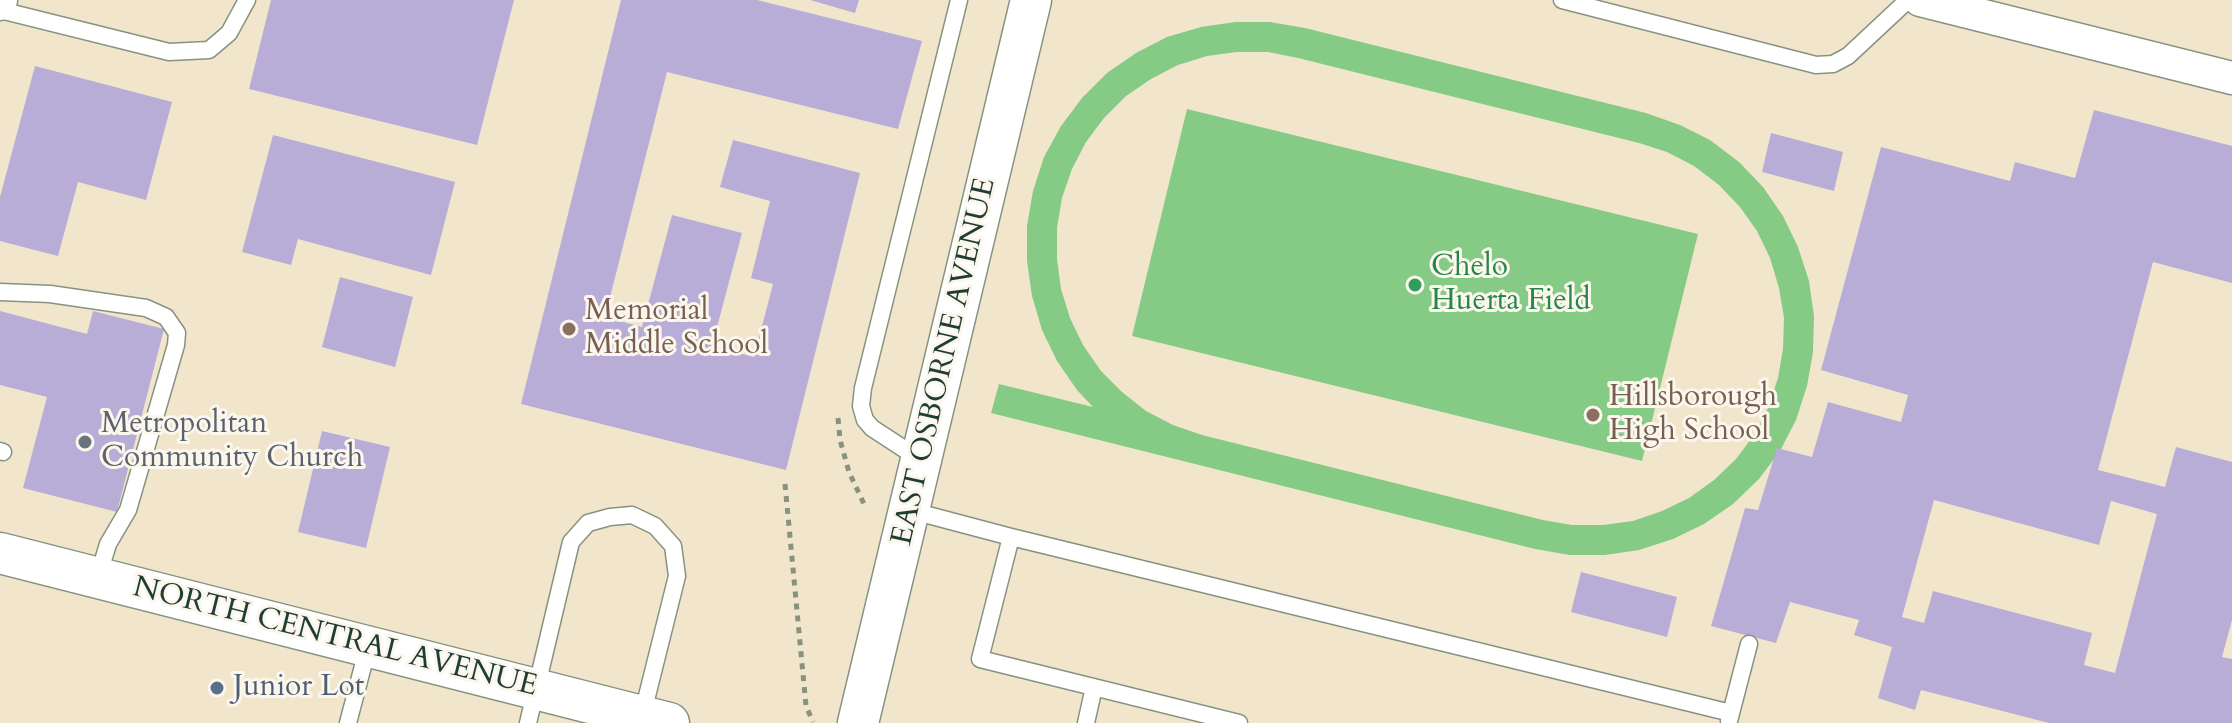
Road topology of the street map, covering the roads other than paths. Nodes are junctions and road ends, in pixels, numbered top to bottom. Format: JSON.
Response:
{"nodes":[{"id":1,"x":247,"y":0,"type":"edge"},
{"id":2,"x":959,"y":0,"type":"edge"},
{"id":3,"x":1031,"y":0,"type":"edge"},
{"id":4,"x":1562,"y":0,"type":"edge"},
{"id":5,"x":1908,"y":0,"type":"edge"},
{"id":6,"x":1920,"y":0,"type":"edge"},
{"id":7,"x":0,"y":5,"type":"edge"},
{"id":8,"x":2020,"y":12,"type":"edge"},
{"id":9,"x":2232,"y":78,"type":"edge"},
{"id":10,"x":0,"y":292,"type":"edge"},
{"id":11,"x":921,"y":460,"type":"junction"},
{"id":12,"x":909,"y":510,"type":"junction"},
{"id":13,"x":1011,"y":537,"type":"junction"},
{"id":14,"x":0,"y":553,"type":"edge"},
{"id":15,"x":98,"y":578,"type":"junction"},
{"id":16,"x":1749,"y":644,"type":"dead end"},
{"id":17,"x":368,"y":647,"type":"junction"},
{"id":18,"x":1094,"y":687,"type":"junction"},
{"id":19,"x":532,"y":706,"type":"edge"},
{"id":20,"x":1730,"y":718,"type":"edge"},
{"id":21,"x":656,"y":720,"type":"edge"},
{"id":22,"x":348,"y":723,"type":"edge"},
{"id":23,"x":858,"y":723,"type":"edge"},
{"id":24,"x":1086,"y":723,"type":"edge"},
{"id":25,"x":1239,"y":723,"type":"edge"}],
"edges":[{"from":1,"to":7,"type":"lane"},
{"from":2,"to":11,"type":"lane"},
{"from":3,"to":11,"type":"street","name":"EAST OSBORNE AVENUE"},
{"from":4,"to":5,"type":"lane"},
{"from":6,"to":8,"type":"street"},
{"from":8,"to":9,"type":"street"},
{"from":10,"to":15,"type":"lane"},
{"from":11,"to":12,"type":"street","name":"EAST OSBORNE AVENUE"},
{"from":12,"to":13,"type":"lane"},
{"from":12,"to":23,"type":"street","name":"EAST OSBORNE AVENUE"},
{"from":13,"to":18,"type":"lane"},
{"from":13,"to":20,"type":"lane"},
{"from":14,"to":15,"type":"street","name":"NORTH CENTRAL AVENUE"},
{"from":15,"to":17,"type":"street","name":"NORTH CENTRAL AVENUE"},
{"from":16,"to":20,"type":"lane"},
{"from":17,"to":19,"type":"street","name":"NORTH CENTRAL AVENUE"},
{"from":17,"to":22,"type":"lane"},
{"from":18,"to":24,"type":"lane"},
{"from":18,"to":25,"type":"lane"},
{"from":19,"to":21,"type":"street","name":"NORTH CENTRAL AVENUE"},
{"from":19,"to":21,"type":"lane"}]}
